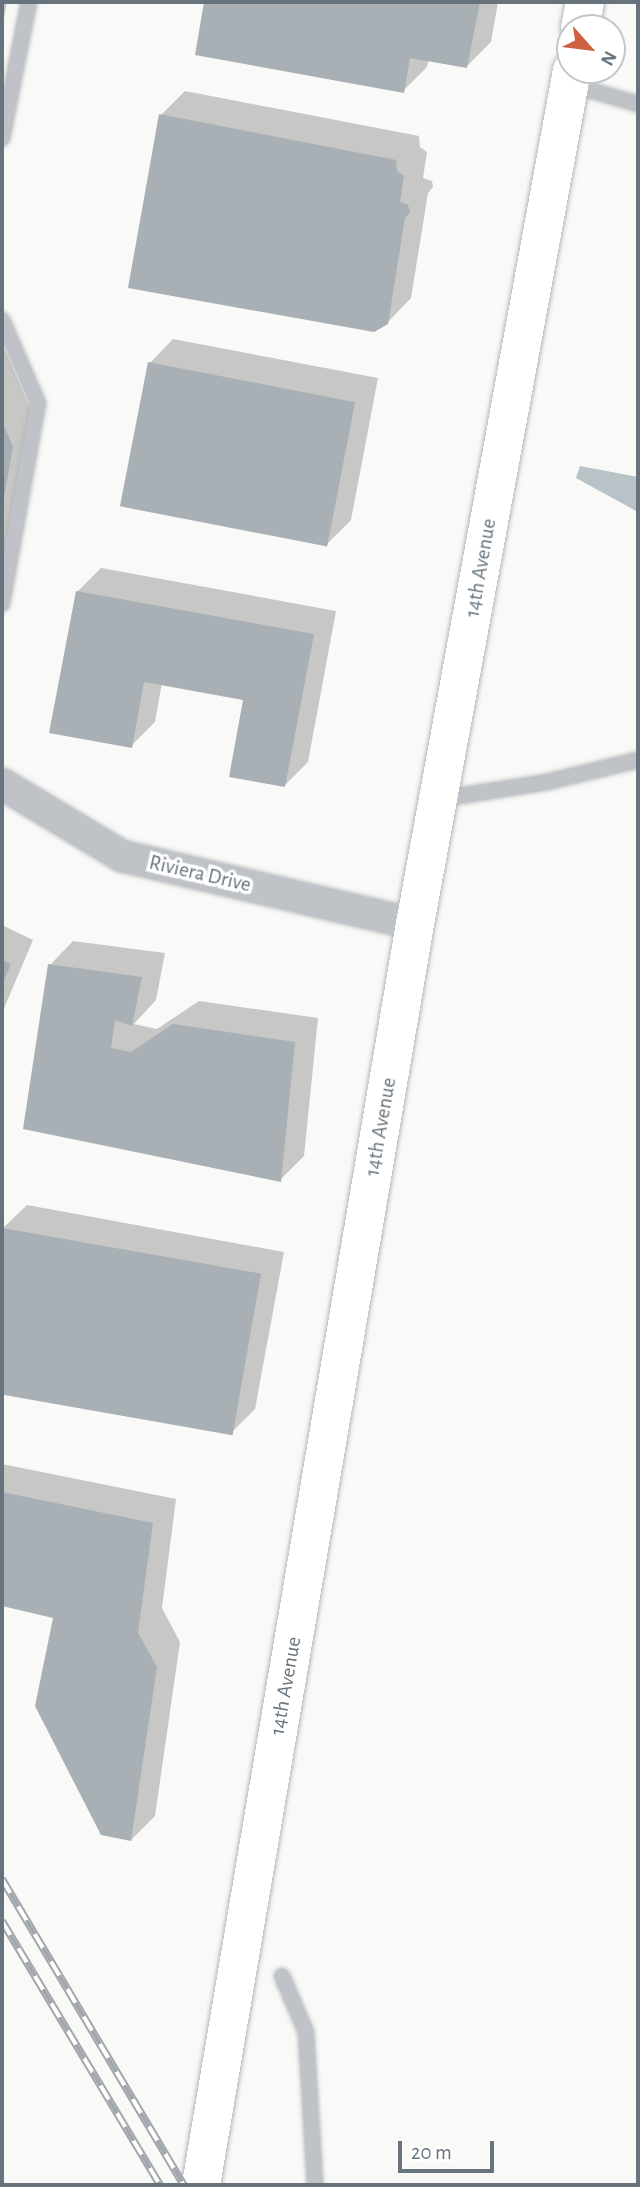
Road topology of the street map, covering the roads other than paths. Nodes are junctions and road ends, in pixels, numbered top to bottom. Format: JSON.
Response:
{"nodes":[{"id":1,"x":29,"y":2,"type":"edge"},
{"id":2,"x":570,"y":84,"type":"edge"},
{"id":3,"x":588,"y":84,"type":"edge"},
{"id":4,"x":638,"y":104,"type":"edge"},
{"id":5,"x":5,"y":106,"type":"edge"},
{"id":6,"x":2,"y":138,"type":"edge"},
{"id":7,"x":2,"y":320,"type":"edge"},
{"id":8,"x":2,"y":604,"type":"edge"},
{"id":9,"x":638,"y":760,"type":"edge"},
{"id":10,"x":2,"y":784,"type":"edge"},
{"id":11,"x":439,"y":799,"type":"junction"},
{"id":12,"x":415,"y":924,"type":"junction"},
{"id":13,"x":282,"y":1976,"type":"dead end"},
{"id":14,"x":201,"y":2185,"type":"edge"},
{"id":15,"x":314,"y":2185,"type":"edge"}],
"edges":[{"from":1,"to":5,"type":"lane"},
{"from":2,"to":11,"type":"main road","name":"14th Avenue"},
{"from":3,"to":4,"type":"lane"},
{"from":5,"to":6,"type":"lane"},
{"from":7,"to":8,"type":"lane"},
{"from":9,"to":11,"type":"lane"},
{"from":10,"to":12,"type":"street","name":"Riviera Drive"},
{"from":11,"to":12,"type":"main road","name":"14th Avenue"},
{"from":12,"to":14,"type":"main road","name":"14th Avenue"},
{"from":13,"to":15,"type":"lane"}]}
